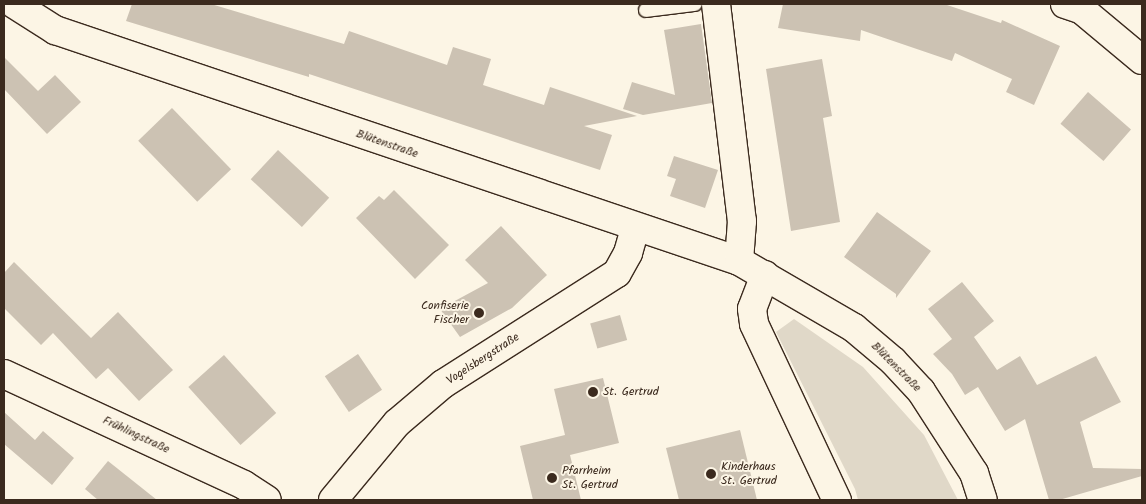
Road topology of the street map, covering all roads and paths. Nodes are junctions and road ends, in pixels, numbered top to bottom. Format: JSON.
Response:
{"nodes":[{"id":1,"x":14,"y":4,"type":"edge"},
{"id":2,"x":695,"y":4,"type":"edge"},
{"id":3,"x":716,"y":4,"type":"edge"},
{"id":4,"x":1080,"y":6,"type":"edge"},
{"id":5,"x":646,"y":10,"type":"dead end"},
{"id":6,"x":1142,"y":60,"type":"edge"},
{"id":7,"x":635,"y":229,"type":"junction"},
{"id":8,"x":739,"y":261,"type":"junction"},
{"id":9,"x":765,"y":275,"type":"junction"},
{"id":10,"x":4,"y":374,"type":"edge"},
{"id":11,"x":267,"y":500,"type":"edge"},
{"id":12,"x":333,"y":500,"type":"edge"},
{"id":13,"x":837,"y":500,"type":"edge"},
{"id":14,"x":983,"y":500,"type":"edge"}],
"edges":[{"from":1,"to":7,"type":"street","name":"Blütenstraße"},
{"from":2,"to":5,"type":"lane"},
{"from":3,"to":8,"type":"street"},
{"from":4,"to":6,"type":"street"},
{"from":7,"to":8,"type":"street","name":"Blütenstraße"},
{"from":7,"to":12,"type":"street","name":"Vogelsbergstraße"},
{"from":8,"to":9,"type":"street","name":"Blütenstraße"},
{"from":9,"to":13,"type":"street"},
{"from":9,"to":14,"type":"street","name":"Blütenstraße"},
{"from":10,"to":11,"type":"street","name":"Frühlingstraße"}]}
